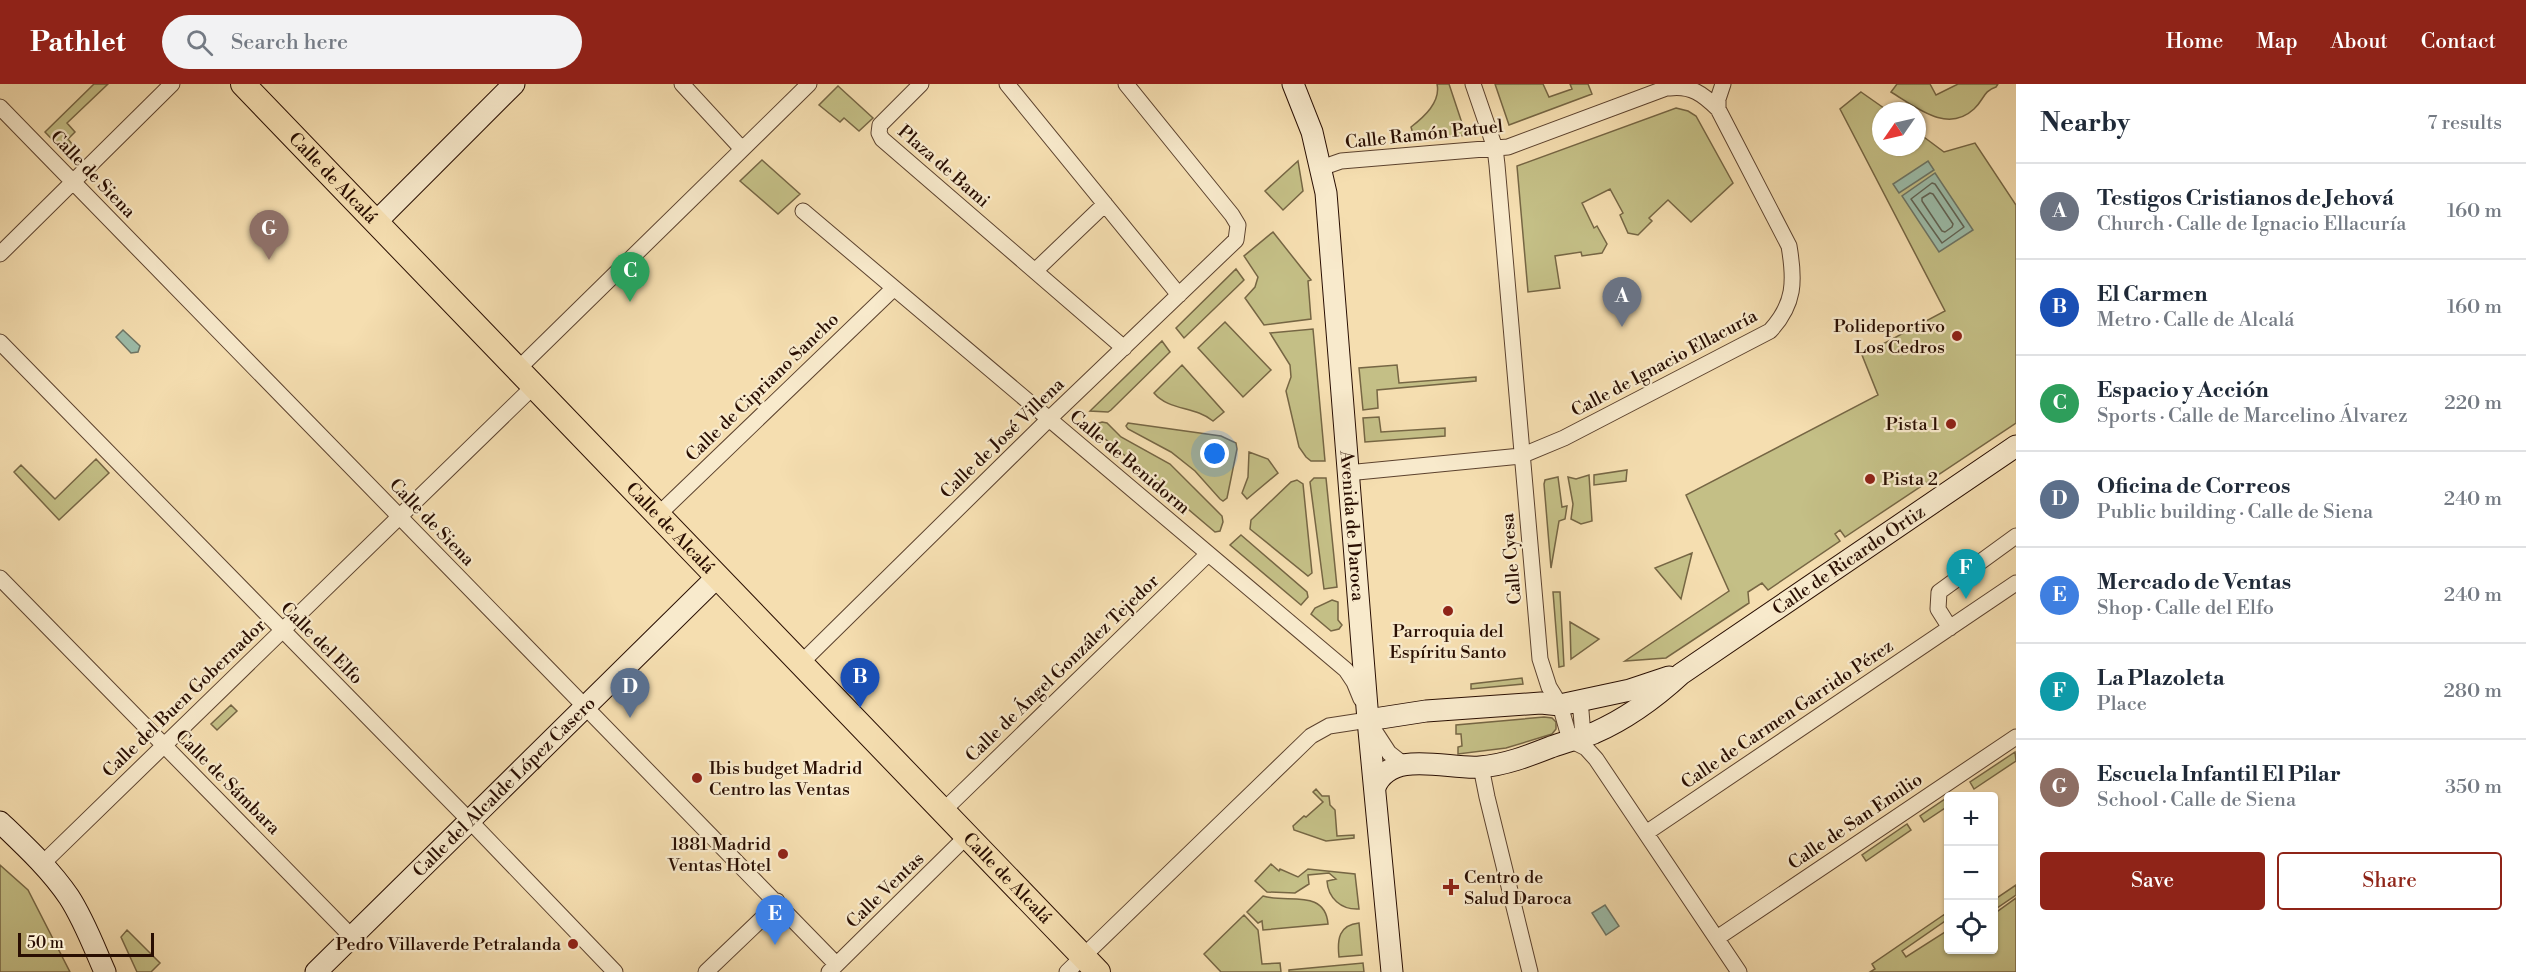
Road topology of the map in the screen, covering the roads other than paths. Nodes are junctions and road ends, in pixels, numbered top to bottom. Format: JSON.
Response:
{"nodes":[{"id":1,"x":172,"y":84,"type":"edge"},
{"id":2,"x":243,"y":84,"type":"edge"},
{"id":3,"x":514,"y":84,"type":"edge"},
{"id":4,"x":682,"y":84,"type":"edge"},
{"id":5,"x":809,"y":84,"type":"edge"},
{"id":6,"x":921,"y":84,"type":"edge"},
{"id":7,"x":1007,"y":84,"type":"edge"},
{"id":8,"x":1126,"y":84,"type":"edge"},
{"id":9,"x":1293,"y":84,"type":"edge"},
{"id":10,"x":1473,"y":84,"type":"edge"},
{"id":11,"x":1723,"y":84,"type":"edge"},
{"id":12,"x":1671,"y":86,"type":"edge"},
{"id":13,"x":0,"y":107,"type":"edge"},
{"id":14,"x":1718,"y":110,"type":"junction"},
{"id":15,"x":1495,"y":148,"type":"junction"},
{"id":16,"x":742,"y":149,"type":"junction"},
{"id":17,"x":1321,"y":168,"type":"junction"},
{"id":18,"x":72,"y":182,"type":"junction"},
{"id":19,"x":1106,"y":204,"type":"junction"},
{"id":20,"x":803,"y":211,"type":"dead end"},
{"id":21,"x":376,"y":222,"type":"junction"},
{"id":22,"x":0,"y":254,"type":"edge"},
{"id":23,"x":1036,"y":270,"type":"junction"},
{"id":24,"x":892,"y":289,"type":"junction"},
{"id":25,"x":1179,"y":295,"type":"junction"},
{"id":26,"x":0,"y":342,"type":"edge"},
{"id":27,"x":1124,"y":348,"type":"junction"},
{"id":28,"x":527,"y":377,"type":"junction"},
{"id":29,"x":1049,"y":419,"type":"junction"},
{"id":30,"x":2016,"y":446,"type":"edge"},
{"id":31,"x":1521,"y":456,"type":"junction"},
{"id":32,"x":1347,"y":473,"type":"junction"},
{"id":33,"x":659,"y":514,"type":"junction"},
{"id":34,"x":400,"y":517,"type":"junction"},
{"id":35,"x":2016,"y":536,"type":"edge"},
{"id":36,"x":1208,"y":554,"type":"junction"},
{"id":37,"x":718,"y":576,"type":"junction"},
{"id":38,"x":0,"y":578,"type":"edge"},
{"id":39,"x":2016,"y":583,"type":"edge"},
{"id":40,"x":1950,"y":628,"type":"junction"},
{"id":41,"x":282,"y":630,"type":"junction"},
{"id":42,"x":801,"y":663,"type":"junction"},
{"id":43,"x":1681,"y":674,"type":"junction"},
{"id":44,"x":1567,"y":704,"type":"junction"},
{"id":45,"x":585,"y":706,"type":"junction"},
{"id":46,"x":1368,"y":720,"type":"junction"},
{"id":47,"x":2016,"y":737,"type":"edge"},
{"id":48,"x":1577,"y":738,"type":"junction"},
{"id":49,"x":164,"y":746,"type":"junction"},
{"id":50,"x":1403,"y":764,"type":"junction"},
{"id":51,"x":1482,"y":767,"type":"junction"},
{"id":52,"x":1375,"y":787,"type":"junction"},
{"id":53,"x":944,"y":811,"type":"junction"},
{"id":54,"x":469,"y":820,"type":"junction"},
{"id":55,"x":0,"y":822,"type":"edge"},
{"id":56,"x":1646,"y":833,"type":"junction"},
{"id":57,"x":967,"y":836,"type":"junction"},
{"id":58,"x":42,"y":864,"type":"junction"},
{"id":59,"x":777,"y":901,"type":"junction"},
{"id":60,"x":352,"y":937,"type":"junction"},
{"id":61,"x":1717,"y":938,"type":"junction"},
{"id":62,"x":1083,"y":967,"type":"edge"},
{"id":63,"x":833,"y":968,"type":"edge"},
{"id":64,"x":105,"y":972,"type":"edge"},
{"id":65,"x":316,"y":972,"type":"edge"},
{"id":66,"x":615,"y":972,"type":"edge"},
{"id":67,"x":706,"y":972,"type":"edge"},
{"id":68,"x":1392,"y":972,"type":"edge"},
{"id":69,"x":1530,"y":972,"type":"edge"},
{"id":70,"x":1739,"y":972,"type":"edge"}],
"edges":[{"from":1,"to":18,"type":"street"},
{"from":2,"to":21,"type":"main road","name":"Calle de Alcalá"},
{"from":3,"to":21,"type":"street"},
{"from":4,"to":16,"type":"street"},
{"from":5,"to":16,"type":"street","name":"Calle del Buen Gobernador"},
{"from":6,"to":23,"type":"street","name":"Plaza de Bami"},
{"from":7,"to":19,"type":"street"},
{"from":8,"to":25,"type":"street","name":"Calle de José Villena"},
{"from":9,"to":17,"type":"street","name":"Avenida de Daroca"},
{"from":10,"to":15,"type":"street","name":"Calle Cyesa"},
{"from":11,"to":14,"type":"street"},
{"from":12,"to":14,"type":"street","name":"Calle Ramón Patuel"},
{"from":12,"to":15,"type":"street","name":"Calle Ramón Patuel"},
{"from":13,"to":18,"type":"street","name":"Calle de Siena"},
{"from":14,"to":31,"type":"street","name":"Calle de Ignacio Ellacuría"},
{"from":15,"to":17,"type":"street","name":"Calle Ramón Patuel"},
{"from":15,"to":31,"type":"street","name":"Calle Cyesa"},
{"from":16,"to":28,"type":"street","name":"Calle del Buen Gobernador"},
{"from":17,"to":32,"type":"street","name":"Avenida de Daroca"},
{"from":18,"to":22,"type":"street"},
{"from":18,"to":34,"type":"street","name":"Calle de Siena"},
{"from":19,"to":23,"type":"street"},
{"from":19,"to":25,"type":"street"},
{"from":20,"to":24,"type":"street","name":"Calle de Benidorm"},
{"from":21,"to":28,"type":"main road","name":"Calle de Alcalá"},
{"from":23,"to":27,"type":"street","name":"Plaza de Bami"},
{"from":24,"to":29,"type":"street","name":"Calle de Benidorm"},
{"from":24,"to":33,"type":"street","name":"Calle de Cipriano Sancho"},
{"from":25,"to":27,"type":"street","name":"Calle de José Villena"},
{"from":26,"to":41,"type":"street","name":"Calle del Elfo"},
{"from":27,"to":29,"type":"street","name":"Calle de José Villena"},
{"from":28,"to":33,"type":"main road","name":"Calle de Alcalá"},
{"from":28,"to":34,"type":"street","name":"Calle del Buen Gobernador"},
{"from":29,"to":36,"type":"street","name":"Calle de Benidorm"},
{"from":29,"to":42,"type":"street","name":"Calle de José Villena"},
{"from":30,"to":43,"type":"street","name":"Calle de Ricardo Ortiz"},
{"from":31,"to":32,"type":"street","name":"Calle de Ignacio Ellacuría"},
{"from":31,"to":44,"type":"street","name":"Calle Cyesa"},
{"from":32,"to":46,"type":"street","name":"Avenida de Daroca"},
{"from":33,"to":37,"type":"main road","name":"Calle de Alcalá"},
{"from":34,"to":41,"type":"street","name":"Calle del Buen Gobernador"},
{"from":34,"to":45,"type":"street","name":"Calle de Siena"},
{"from":35,"to":40,"type":"street"},
{"from":36,"to":46,"type":"street","name":"Calle de Benidorm"},
{"from":36,"to":53,"type":"street","name":"Calle de Ángel González Tejedor"},
{"from":37,"to":42,"type":"main road","name":"Calle de Alcalá"},
{"from":37,"to":45,"type":"street","name":"Calle del Alcalde López Casero"},
{"from":38,"to":49,"type":"street","name":"Calle de Sámbara"},
{"from":39,"to":40,"type":"street","name":"Calle de Carmen Garrido Pérez"},
{"from":40,"to":56,"type":"street","name":"Calle de Carmen Garrido Pérez"},
{"from":41,"to":49,"type":"street","name":"Calle del Buen Gobernador"},
{"from":41,"to":54,"type":"street","name":"Calle del Elfo"},
{"from":42,"to":53,"type":"main road","name":"Calle de Alcalá"},
{"from":43,"to":44,"type":"street","name":"Calle de Ricardo Ortiz"},
{"from":43,"to":48,"type":"street","name":"Calle de Ricardo Ortiz"},
{"from":44,"to":46,"type":"street","name":"Calle de Ricardo Ortiz"},
{"from":44,"to":48,"type":"street","name":"Calle Cyesa"},
{"from":45,"to":54,"type":"street","name":"Calle del Alcalde López Casero"},
{"from":45,"to":59,"type":"street","name":"Calle de Siena"},
{"from":46,"to":50,"type":"street","name":"Calle de Benidorm"},
{"from":46,"to":52,"type":"street","name":"Avenida de Daroca"},
{"from":46,"to":62,"type":"street"},
{"from":47,"to":61,"type":"street","name":"Calle de San Emilio"},
{"from":48,"to":51,"type":"street","name":"Calle de Ricardo Ortiz"},
{"from":48,"to":56,"type":"street"},
{"from":49,"to":58,"type":"street","name":"Calle del Buen Gobernador"},
{"from":49,"to":60,"type":"street","name":"Calle de Sámbara"},
{"from":50,"to":51,"type":"street","name":"Calle de Ricardo Ortiz"},
{"from":50,"to":52,"type":"street"},
{"from":51,"to":69,"type":"street"},
{"from":52,"to":68,"type":"street","name":"Avenida de Daroca"},
{"from":53,"to":57,"type":"main road","name":"Calle de Alcalá"},
{"from":54,"to":60,"type":"street","name":"Calle del Alcalde López Casero"},
{"from":54,"to":66,"type":"street","name":"Calle del Elfo"},
{"from":55,"to":58,"type":"street"},
{"from":56,"to":61,"type":"street"},
{"from":57,"to":62,"type":"main road","name":"Calle de Alcalá"},
{"from":57,"to":63,"type":"street","name":"Calle Ventas"},
{"from":58,"to":64,"type":"street"},
{"from":59,"to":63,"type":"street","name":"Calle de Siena"},
{"from":59,"to":67,"type":"street"},
{"from":60,"to":65,"type":"street","name":"Calle del Alcalde López Casero"},
{"from":61,"to":70,"type":"street"}]}
